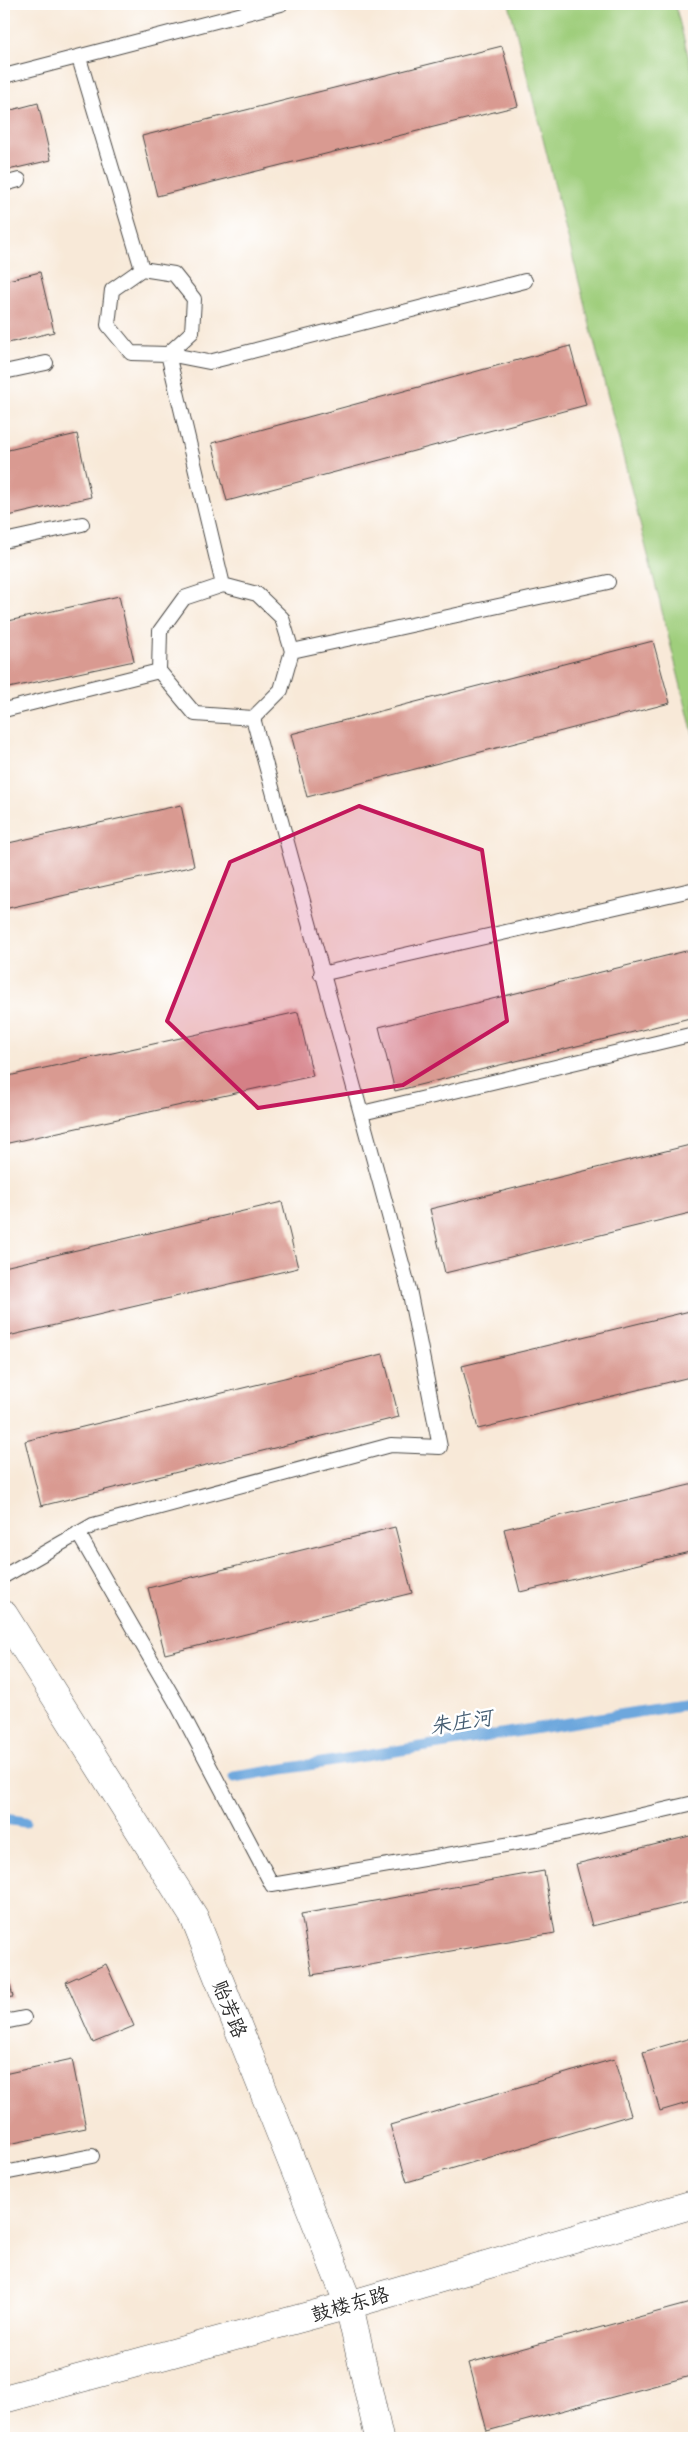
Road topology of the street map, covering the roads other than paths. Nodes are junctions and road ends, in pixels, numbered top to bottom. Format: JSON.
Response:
{"nodes":[{"id":1,"x":281,"y":4,"type":"edge"},
{"id":2,"x":79,"y":58,"type":"junction"},
{"id":3,"x":4,"y":76,"type":"edge"},
{"id":4,"x":19,"y":180,"type":"dead end"},
{"id":5,"x":4,"y":184,"type":"edge"},
{"id":6,"x":142,"y":269,"type":"junction"},
{"id":7,"x":525,"y":281,"type":"dead end"},
{"id":8,"x":168,"y":354,"type":"junction"},
{"id":9,"x":46,"y":363,"type":"dead end"},
{"id":10,"x":4,"y":372,"type":"edge"},
{"id":11,"x":82,"y":524,"type":"dead end"},
{"id":12,"x":4,"y":541,"type":"edge"},
{"id":13,"x":608,"y":582,"type":"dead end"},
{"id":14,"x":223,"y":585,"type":"junction"},
{"id":15,"x":292,"y":651,"type":"junction"},
{"id":16,"x":159,"y":671,"type":"junction"},
{"id":17,"x":4,"y":710,"type":"edge"},
{"id":18,"x":253,"y":718,"type":"junction"},
{"id":19,"x":691,"y":890,"type":"dead end"},
{"id":20,"x":321,"y":974,"type":"junction"},
{"id":21,"x":694,"y":1034,"type":"edge"},
{"id":22,"x":362,"y":1113,"type":"junction"},
{"id":23,"x":78,"y":1533,"type":"junction"},
{"id":24,"x":4,"y":1576,"type":"edge"},
{"id":25,"x":4,"y":1615,"type":"edge"},
{"id":26,"x":694,"y":1803,"type":"edge"},
{"id":27,"x":24,"y":2018,"type":"dead end"},
{"id":28,"x":4,"y":2022,"type":"edge"},
{"id":29,"x":92,"y":2156,"type":"dead end"},
{"id":30,"x":4,"y":2173,"type":"edge"},
{"id":31,"x":694,"y":2204,"type":"edge"},
{"id":32,"x":349,"y":2305,"type":"junction"},
{"id":33,"x":4,"y":2399,"type":"edge"},
{"id":34,"x":379,"y":2438,"type":"edge"}],
"edges":[{"from":1,"to":2,"type":"lane"},
{"from":2,"to":3,"type":"lane"},
{"from":2,"to":6,"type":"lane"},
{"from":4,"to":5,"type":"lane"},
{"from":6,"to":8,"type":"lane"},
{"from":6,"to":8,"type":"lane"},
{"from":7,"to":8,"type":"lane"},
{"from":8,"to":14,"type":"lane"},
{"from":9,"to":10,"type":"lane"},
{"from":11,"to":12,"type":"lane"},
{"from":13,"to":15,"type":"lane"},
{"from":14,"to":15,"type":"lane"},
{"from":14,"to":16,"type":"lane"},
{"from":15,"to":18,"type":"lane"},
{"from":16,"to":17,"type":"lane"},
{"from":16,"to":18,"type":"lane"},
{"from":18,"to":20,"type":"lane"},
{"from":19,"to":20,"type":"lane"},
{"from":20,"to":22,"type":"lane"},
{"from":21,"to":22,"type":"lane"},
{"from":22,"to":23,"type":"lane"},
{"from":23,"to":24,"type":"lane"},
{"from":23,"to":26,"type":"lane"},
{"from":25,"to":32,"type":"street","name":"贻芳路"},
{"from":27,"to":28,"type":"lane"},
{"from":29,"to":30,"type":"lane"},
{"from":31,"to":32,"type":"street","name":"鼓楼东路"},
{"from":32,"to":33,"type":"street","name":"鼓楼东路"},
{"from":32,"to":34,"type":"street","name":"贻芳路"}]}
